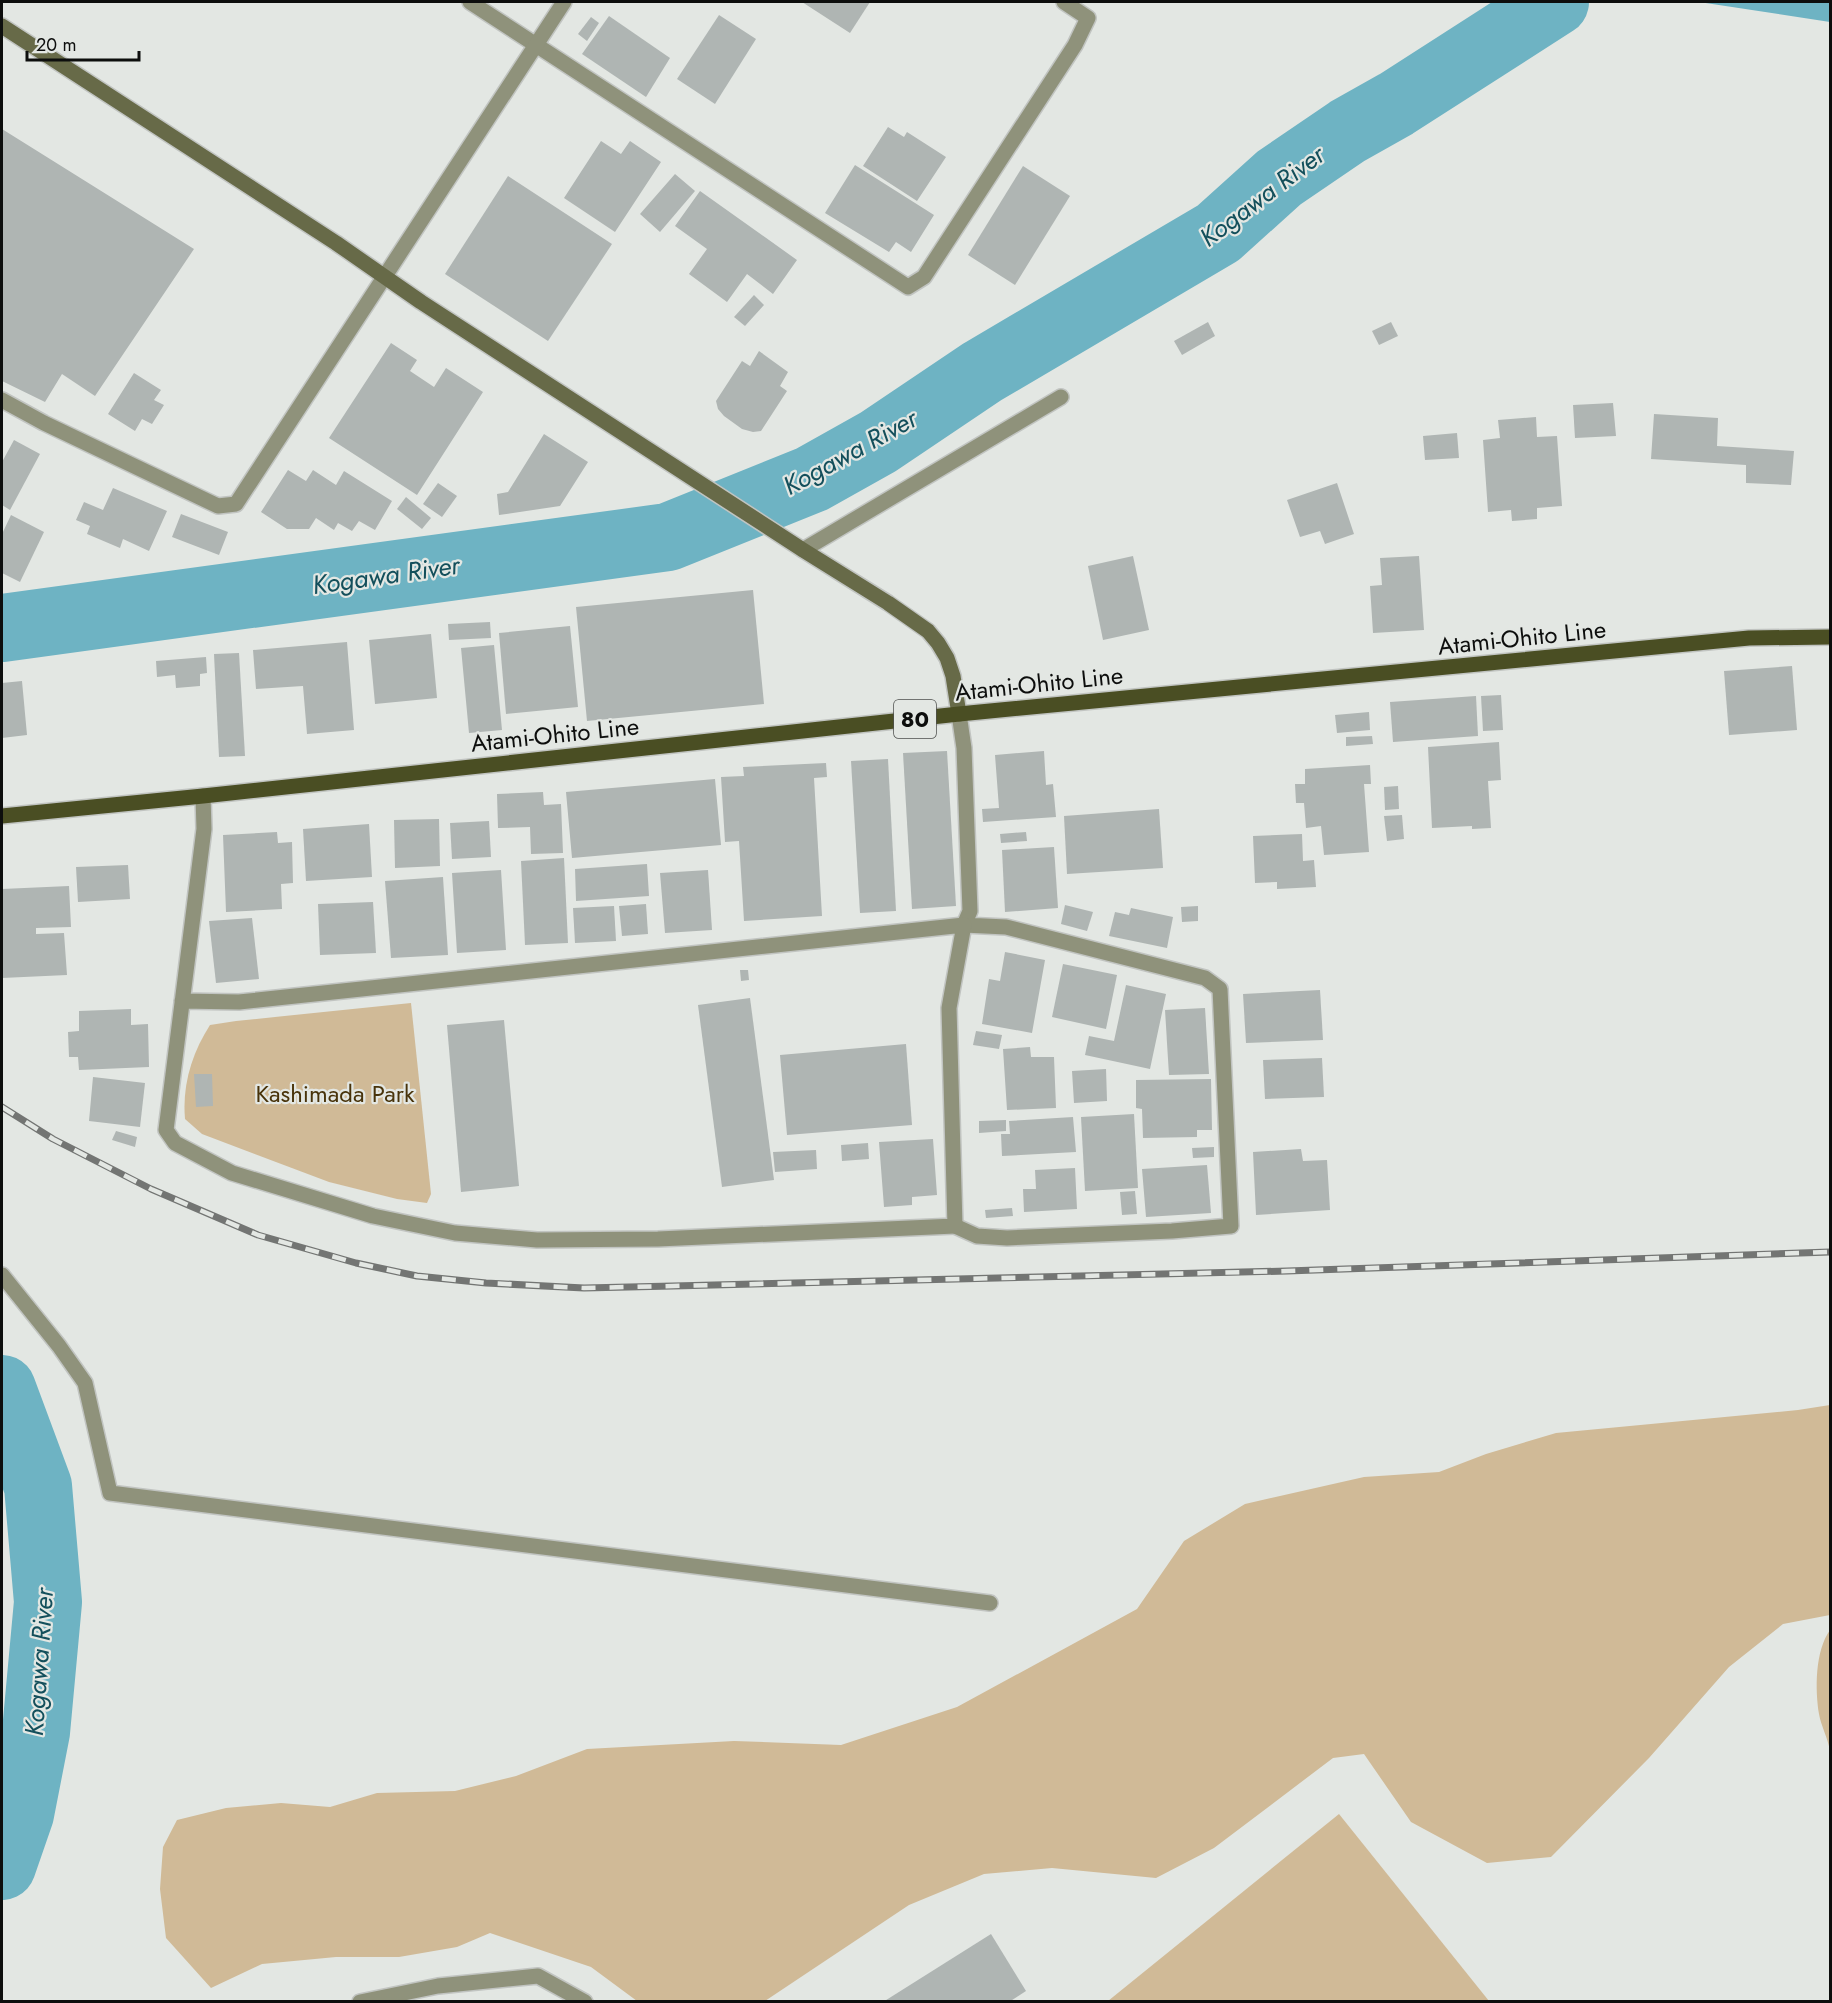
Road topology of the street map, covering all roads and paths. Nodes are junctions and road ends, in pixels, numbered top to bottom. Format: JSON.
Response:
{"nodes":[{"id":1,"x":470,"y":2,"type":"edge"},
{"id":2,"x":564,"y":2,"type":"edge"},
{"id":3,"x":1064,"y":2,"type":"edge"},
{"id":4,"x":2,"y":26,"type":"edge"},
{"id":5,"x":537,"y":45,"type":"junction"},
{"id":6,"x":384,"y":277,"type":"junction"},
{"id":7,"x":1061,"y":397,"type":"dead end"},
{"id":8,"x":2,"y":400,"type":"edge"},
{"id":9,"x":803,"y":550,"type":"junction"},
{"id":10,"x":1830,"y":637,"type":"edge"},
{"id":11,"x":959,"y":714,"type":"junction"},
{"id":12,"x":203,"y":796,"type":"junction"},
{"id":13,"x":2,"y":816,"type":"edge"},
{"id":14,"x":964,"y":925,"type":"junction"},
{"id":15,"x":182,"y":1001,"type":"junction"},
{"id":16,"x":955,"y":1226,"type":"junction"},
{"id":17,"x":2,"y":1275,"type":"edge"},
{"id":18,"x":990,"y":1603,"type":"dead end"},
{"id":19,"x":360,"y":2001,"type":"edge"},
{"id":20,"x":585,"y":2001,"type":"edge"}],
"edges":[{"from":1,"to":5,"type":"street"},
{"from":2,"to":5,"type":"street"},
{"from":3,"to":5,"type":"street"},
{"from":4,"to":6,"type":"street"},
{"from":5,"to":6,"type":"street"},
{"from":6,"to":8,"type":"street"},
{"from":6,"to":9,"type":"street"},
{"from":7,"to":9,"type":"street"},
{"from":9,"to":11,"type":"street"},
{"from":10,"to":11,"type":"main road","name":"Atami-Ohito Line","number":"80"},
{"from":11,"to":12,"type":"main road","name":"Atami-Ohito Line","number":"80"},
{"from":11,"to":14,"type":"street"},
{"from":12,"to":13,"type":"main road","name":"Atami-Ohito Line","number":"80"},
{"from":12,"to":15,"type":"street"},
{"from":14,"to":15,"type":"street"},
{"from":14,"to":16,"type":"street"},
{"from":14,"to":16,"type":"street"},
{"from":15,"to":16,"type":"street"},
{"from":17,"to":18,"type":"street"},
{"from":19,"to":20,"type":"street"}]}
